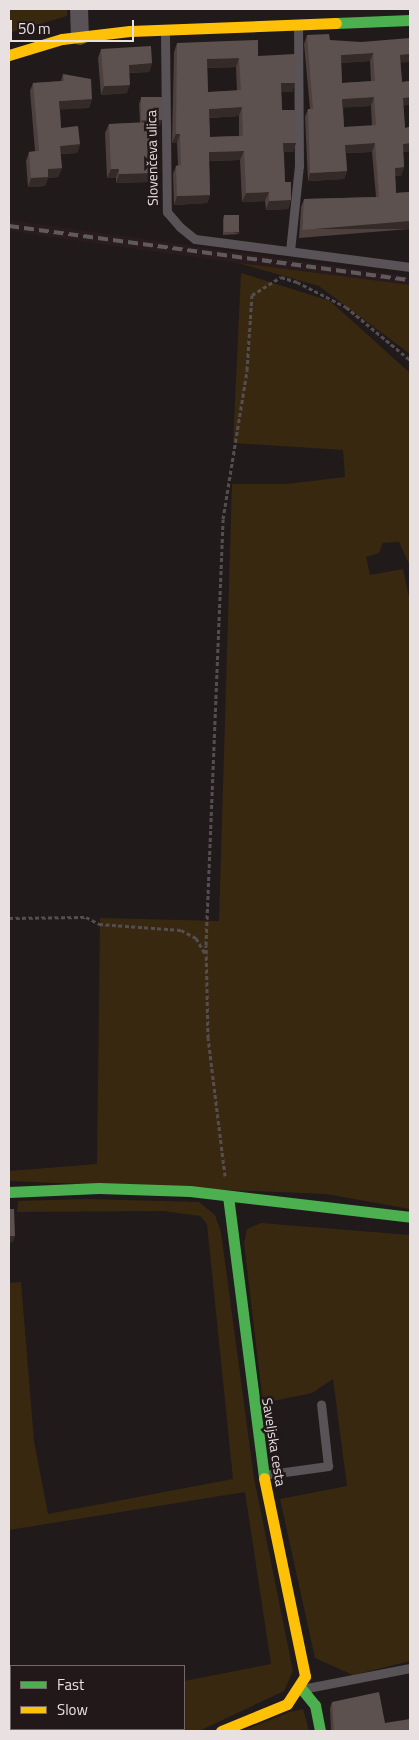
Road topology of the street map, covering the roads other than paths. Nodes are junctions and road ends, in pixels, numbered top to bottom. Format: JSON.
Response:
{"nodes":[{"id":1,"x":79,"y":9,"type":"edge"},
{"id":2,"x":330,"y":16,"type":"edge"},
{"id":3,"x":410,"y":20,"type":"edge"},
{"id":4,"x":298,"y":24,"type":"junction"},
{"id":5,"x":165,"y":29,"type":"junction"},
{"id":6,"x":80,"y":36,"type":"junction"},
{"id":7,"x":9,"y":55,"type":"edge"},
{"id":8,"x":290,"y":251,"type":"junction"},
{"id":9,"x":410,"y":267,"type":"edge"},
{"id":10,"x":9,"y":1192,"type":"edge"},
{"id":11,"x":228,"y":1196,"type":"junction"},
{"id":12,"x":410,"y":1217,"type":"edge"},
{"id":13,"x":320,"y":1404,"type":"dead end"},
{"id":14,"x":263,"y":1475,"type":"junction"},
{"id":15,"x":410,"y":1668,"type":"edge"},
{"id":16,"x":301,"y":1688,"type":"junction"},
{"id":17,"x":222,"y":1731,"type":"edge"},
{"id":18,"x":320,"y":1731,"type":"edge"}],
"edges":[{"from":1,"to":6,"type":"street"},
{"from":2,"to":3,"type":"street"},
{"from":2,"to":4,"type":"street"},
{"from":4,"to":5,"type":"street"},
{"from":4,"to":8,"type":"lane"},
{"from":5,"to":6,"type":"street"},
{"from":5,"to":8,"type":"lane","name":"Slovenčeva ulica"},
{"from":6,"to":7,"type":"street"},
{"from":8,"to":9,"type":"lane","name":"Slovenčeva ulica"},
{"from":10,"to":11,"type":"street"},
{"from":11,"to":12,"type":"street"},
{"from":11,"to":14,"type":"street","name":"Saveljska cesta"},
{"from":13,"to":14,"type":"lane"},
{"from":14,"to":16,"type":"street","name":"Saveljska cesta"},
{"from":15,"to":16,"type":"lane"},
{"from":16,"to":17,"type":"street"},
{"from":16,"to":18,"type":"street"}]}
